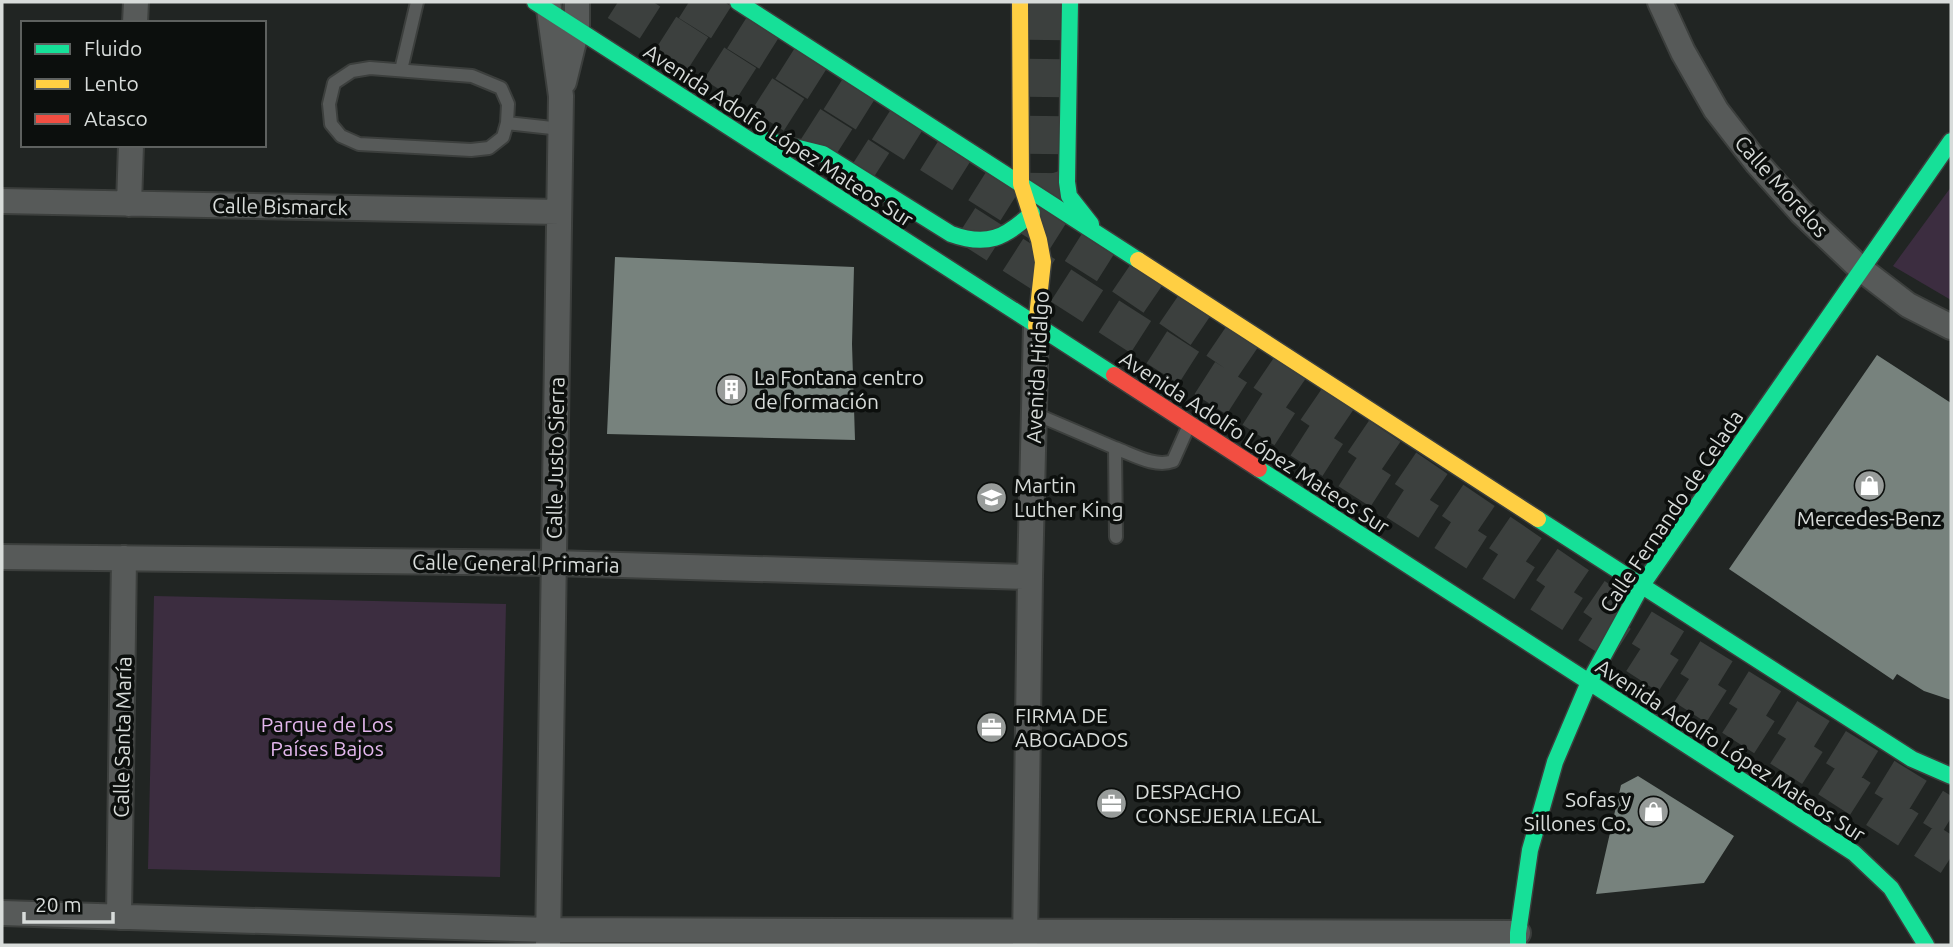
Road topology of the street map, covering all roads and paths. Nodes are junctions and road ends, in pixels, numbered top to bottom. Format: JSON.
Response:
{"nodes":[{"id":1,"x":136,"y":2,"type":"edge"},
{"id":2,"x":417,"y":2,"type":"edge"},
{"id":3,"x":577,"y":2,"type":"edge"},
{"id":4,"x":738,"y":2,"type":"edge"},
{"id":5,"x":1020,"y":2,"type":"edge"},
{"id":6,"x":1070,"y":2,"type":"edge"},
{"id":7,"x":1660,"y":2,"type":"edge"},
{"id":8,"x":543,"y":4,"type":"edge"},
{"id":9,"x":135,"y":21,"type":"edge"},
{"id":10,"x":577,"y":29,"type":"junction"},
{"id":11,"x":401,"y":70,"type":"junction"},
{"id":12,"x":561,"y":96,"type":"junction"},
{"id":13,"x":507,"y":123,"type":"junction"},
{"id":14,"x":561,"y":129,"type":"junction"},
{"id":15,"x":738,"y":134,"type":"junction"},
{"id":16,"x":1951,"y":141,"type":"edge"},
{"id":17,"x":131,"y":147,"type":"edge"},
{"id":18,"x":1021,"y":184,"type":"junction"},
{"id":19,"x":2,"y":201,"type":"edge"},
{"id":20,"x":129,"y":204,"type":"junction"},
{"id":21,"x":559,"y":212,"type":"junction"},
{"id":22,"x":1032,"y":213,"type":"junction"},
{"id":23,"x":1100,"y":235,"type":"junction"},
{"id":24,"x":1861,"y":269,"type":"junction"},
{"id":25,"x":1036,"y":326,"type":"junction"},
{"id":26,"x":1951,"y":327,"type":"edge"},
{"id":27,"x":1034,"y":414,"type":"junction"},
{"id":28,"x":1190,"y":425,"type":"junction"},
{"id":29,"x":1115,"y":448,"type":"junction"},
{"id":30,"x":1116,"y":537,"type":"dead end"},
{"id":31,"x":2,"y":556,"type":"edge"},
{"id":32,"x":124,"y":558,"type":"junction"},
{"id":33,"x":554,"y":563,"type":"junction"},
{"id":34,"x":1030,"y":577,"type":"junction"},
{"id":35,"x":1642,"y":585,"type":"junction"},
{"id":36,"x":1589,"y":682,"type":"junction"},
{"id":37,"x":1951,"y":776,"type":"edge"},
{"id":38,"x":2,"y":913,"type":"edge"},
{"id":39,"x":119,"y":917,"type":"junction"},
{"id":40,"x":548,"y":938,"type":"edge"},
{"id":41,"x":1025,"y":939,"type":"edge"},
{"id":42,"x":1312,"y":939,"type":"edge"},
{"id":43,"x":1480,"y":939,"type":"edge"},
{"id":44,"x":1518,"y":939,"type":"edge"},
{"id":45,"x":1926,"y":945,"type":"edge"}],
"edges":[{"from":1,"to":9,"type":"street"},
{"from":2,"to":11,"type":"lane"},
{"from":3,"to":10,"type":"street","name":"Calle Justo Sierra"},
{"from":4,"to":18,"type":"main road"},
{"from":5,"to":18,"type":"main road","name":"Avenida Hidalgo"},
{"from":6,"to":23,"type":"main road"},
{"from":7,"to":24,"type":"street","name":"Calle Morelos"},
{"from":8,"to":10,"type":"main road","name":"Avenida Adolfo López Mateos Sur"},
{"from":8,"to":12,"type":"street","name":"Calle Justo Sierra"},
{"from":10,"to":12,"type":"street","name":"Calle Justo Sierra"},
{"from":10,"to":15,"type":"main road","name":"Avenida Adolfo López Mateos Sur"},
{"from":11,"to":13,"type":"lane"},
{"from":11,"to":13,"type":"lane"},
{"from":12,"to":14,"type":"street","name":"Calle Justo Sierra"},
{"from":13,"to":14,"type":"lane"},
{"from":14,"to":21,"type":"street","name":"Calle Justo Sierra"},
{"from":15,"to":22,"type":"main road"},
{"from":15,"to":25,"type":"main road","name":"Avenida Adolfo López Mateos Sur"},
{"from":16,"to":24,"type":"main road","name":"Calle Fernando de Celada"},
{"from":17,"to":20,"type":"street"},
{"from":18,"to":22,"type":"main road","name":"Avenida Hidalgo"},
{"from":18,"to":23,"type":"main road"},
{"from":19,"to":20,"type":"street","name":"Calle Bismarck"},
{"from":20,"to":21,"type":"street","name":"Calle Bismarck"},
{"from":21,"to":33,"type":"street","name":"Calle Justo Sierra"},
{"from":22,"to":25,"type":"main road","name":"Avenida Hidalgo"},
{"from":23,"to":35,"type":"main road"},
{"from":24,"to":26,"type":"street","name":"Calle Morelos"},
{"from":24,"to":35,"type":"main road","name":"Calle Fernando de Celada"},
{"from":25,"to":27,"type":"street","name":"Avenida Hidalgo"},
{"from":25,"to":28,"type":"main road","name":"Avenida Adolfo López Mateos Sur"},
{"from":27,"to":29,"type":"lane"},
{"from":27,"to":34,"type":"street","name":"Avenida Hidalgo"},
{"from":28,"to":29,"type":"lane"},
{"from":28,"to":36,"type":"main road","name":"Avenida Adolfo López Mateos Sur"},
{"from":29,"to":30,"type":"lane"},
{"from":31,"to":32,"type":"street","name":"Calle General Primaria"},
{"from":32,"to":33,"type":"street","name":"Calle General Primaria"},
{"from":32,"to":39,"type":"street","name":"Calle Santa María"},
{"from":33,"to":34,"type":"street","name":"Calle General Primaria"},
{"from":33,"to":40,"type":"street","name":"Calle Justo Sierra"},
{"from":34,"to":41,"type":"street","name":"Avenida Hidalgo"},
{"from":35,"to":36,"type":"main road","name":"Calle Fernando de Celada"},
{"from":35,"to":37,"type":"main road"},
{"from":36,"to":44,"type":"main road","name":"Calle Fernando de Celada"},
{"from":36,"to":45,"type":"main road","name":"Avenida Adolfo López Mateos Sur"},
{"from":38,"to":39,"type":"street"},
{"from":39,"to":40,"type":"street"},
{"from":40,"to":41,"type":"street"},
{"from":41,"to":42,"type":"street"},
{"from":42,"to":43,"type":"street"},
{"from":43,"to":44,"type":"street"}]}
